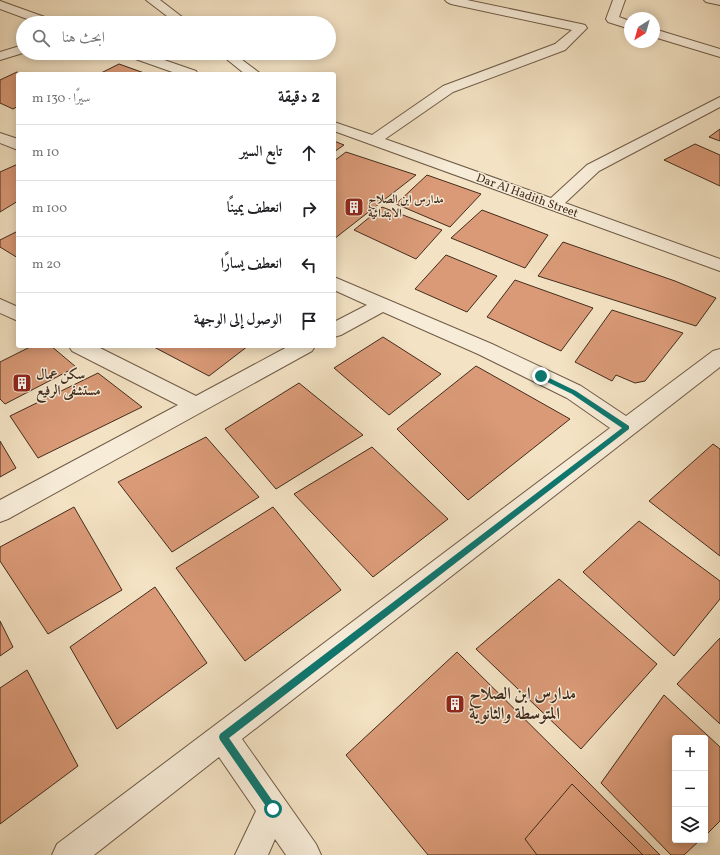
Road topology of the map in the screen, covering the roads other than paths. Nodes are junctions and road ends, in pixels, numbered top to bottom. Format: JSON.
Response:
{"nodes":[{"id":1,"x":152,"y":0,"type":"edge"},
{"id":2,"x":451,"y":0,"type":"edge"},
{"id":3,"x":619,"y":0,"type":"edge"},
{"id":4,"x":710,"y":0,"type":"edge"},
{"id":5,"x":720,"y":1,"type":"edge"},
{"id":6,"x":0,"y":5,"type":"edge"},
{"id":7,"x":31,"y":16,"type":"edge"},
{"id":8,"x":174,"y":16,"type":"edge"},
{"id":9,"x":624,"y":23,"type":"edge"},
{"id":10,"x":660,"y":34,"type":"edge"},
{"id":11,"x":16,"y":51,"type":"edge"},
{"id":12,"x":720,"y":53,"type":"edge"},
{"id":13,"x":0,"y":56,"type":"edge"},
{"id":14,"x":152,"y":60,"type":"edge"},
{"id":15,"x":235,"y":60,"type":"edge"},
{"id":16,"x":185,"y":72,"type":"edge"},
{"id":17,"x":251,"y":72,"type":"edge"},
{"id":18,"x":720,"y":101,"type":"edge"},
{"id":19,"x":336,"y":127,"type":"edge"},
{"id":20,"x":0,"y":137,"type":"edge"},
{"id":21,"x":374,"y":140,"type":"junction"},
{"id":22,"x":16,"y":144,"type":"edge"},
{"id":23,"x":553,"y":205,"type":"junction"},
{"id":24,"x":720,"y":265,"type":"edge"},
{"id":25,"x":336,"y":284,"type":"edge"},
{"id":26,"x":383,"y":304,"type":"junction"},
{"id":27,"x":0,"y":305,"type":"edge"},
{"id":28,"x":16,"y":315,"type":"edge"},
{"id":29,"x":16,"y":317,"type":"edge"},
{"id":30,"x":0,"y":326,"type":"edge"},
{"id":31,"x":336,"y":329,"type":"edge"},
{"id":32,"x":83,"y":348,"type":"edge"},
{"id":33,"x":301,"y":348,"type":"edge"},
{"id":34,"x":720,"y":356,"type":"edge"},
{"id":35,"x":196,"y":405,"type":"junction"},
{"id":36,"x":627,"y":428,"type":"junction"},
{"id":37,"x":0,"y":512,"type":"edge"},
{"id":38,"x":223,"y":737,"type":"junction"},
{"id":39,"x":273,"y":809,"type":"junction"},
{"id":40,"x":68,"y":855,"type":"edge"},
{"id":41,"x":251,"y":855,"type":"edge"},
{"id":42,"x":305,"y":855,"type":"edge"}],
"edges":[{"from":1,"to":8,"type":"street"},
{"from":2,"to":21,"type":"street"},
{"from":3,"to":9,"type":"street"},
{"from":4,"to":5,"type":"street"},
{"from":6,"to":7,"type":"street"},
{"from":10,"to":12,"type":"street"},
{"from":11,"to":13,"type":"street"},
{"from":14,"to":16,"type":"street"},
{"from":15,"to":17,"type":"street"},
{"from":18,"to":23,"type":"street"},
{"from":19,"to":21,"type":"street","name":"Dar Al Hadith Street"},
{"from":20,"to":22,"type":"street"},
{"from":21,"to":23,"type":"street","name":"Dar Al Hadith Street"},
{"from":23,"to":24,"type":"street","name":"Dar Al Hadith Street"},
{"from":25,"to":26,"type":"street"},
{"from":26,"to":31,"type":"street"},
{"from":26,"to":36,"type":"street"},
{"from":27,"to":28,"type":"street"},
{"from":29,"to":30,"type":"street"},
{"from":32,"to":35,"type":"street"},
{"from":33,"to":35,"type":"street"},
{"from":34,"to":36,"type":"street"},
{"from":35,"to":37,"type":"street"},
{"from":36,"to":38,"type":"street"},
{"from":38,"to":39,"type":"street"},
{"from":38,"to":40,"type":"street"},
{"from":39,"to":41,"type":"street"},
{"from":39,"to":42,"type":"street"}]}
